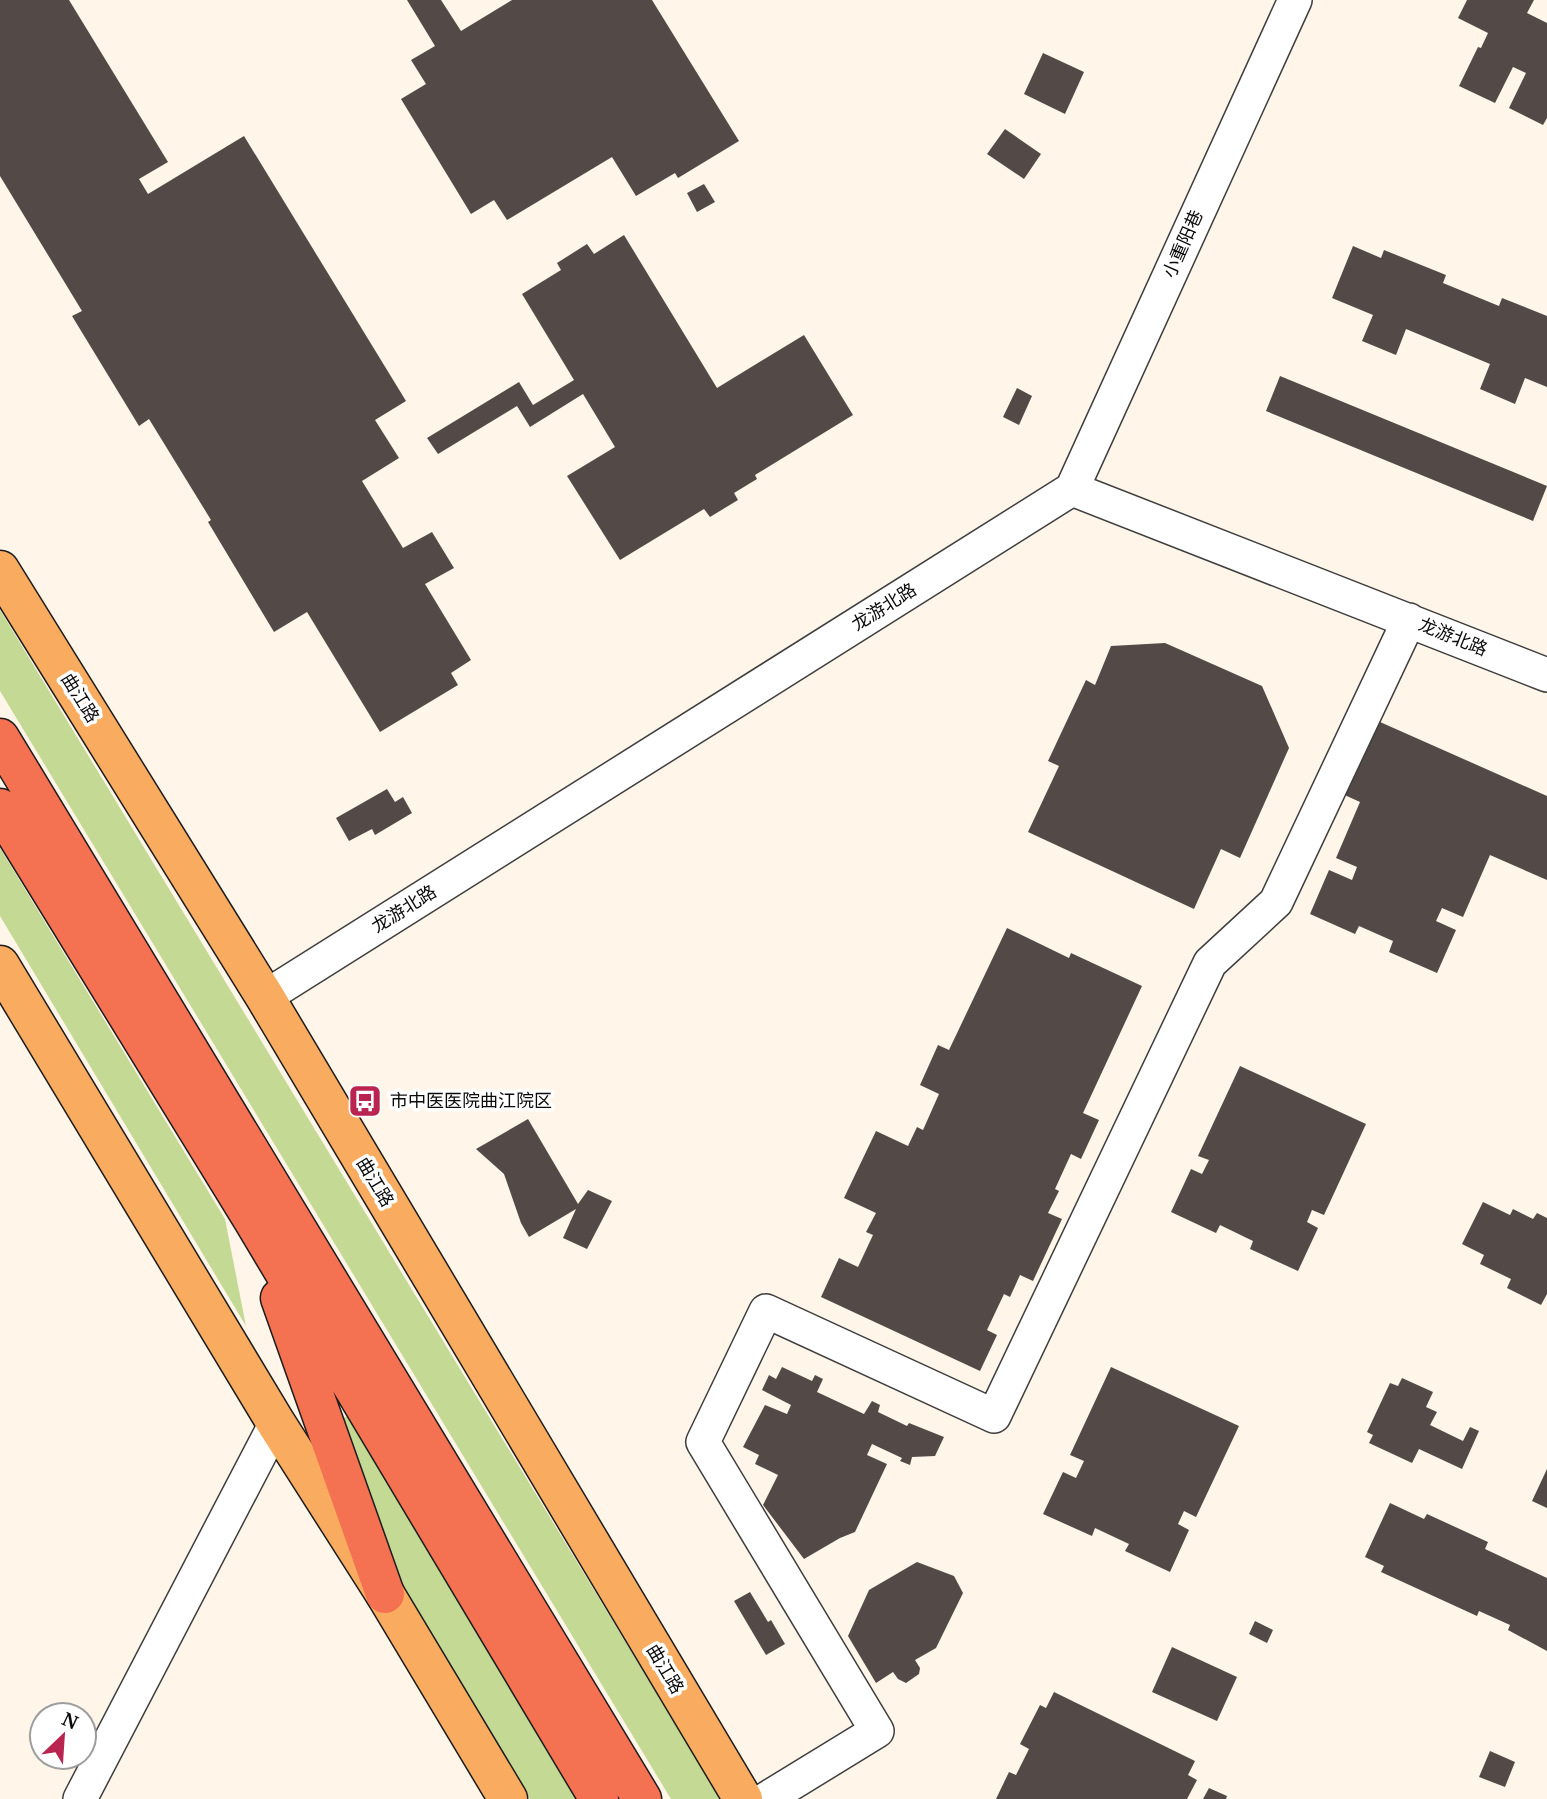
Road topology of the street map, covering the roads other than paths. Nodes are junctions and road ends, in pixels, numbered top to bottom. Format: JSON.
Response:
{"nodes":[{"id":1,"x":1295,"y":0,"type":"edge"},
{"id":2,"x":1072,"y":489,"type":"junction"},
{"id":3,"x":0,"y":570,"type":"edge"},
{"id":4,"x":1409,"y":620,"type":"junction"},
{"id":5,"x":1547,"y":675,"type":"edge"},
{"id":6,"x":0,"y":738,"type":"edge"},
{"id":7,"x":0,"y":808,"type":"edge"},
{"id":8,"x":0,"y":965,"type":"edge"},
{"id":9,"x":265,"y":997,"type":"junction"},
{"id":10,"x":253,"y":1220,"type":"junction"},
{"id":11,"x":276,"y":1423,"type":"junction"},
{"id":12,"x":385,"y":1594,"type":"junction"},
{"id":13,"x":80,"y":1799,"type":"edge"},
{"id":14,"x":508,"y":1799,"type":"edge"},
{"id":15,"x":599,"y":1799,"type":"edge"},
{"id":16,"x":642,"y":1799,"type":"edge"},
{"id":17,"x":743,"y":1799,"type":"edge"},
{"id":18,"x":766,"y":1799,"type":"edge"}],
"edges":[{"from":1,"to":2,"type":"street","name":"小重阳巷"},
{"from":2,"to":4,"type":"street","name":"龙游北路"},
{"from":2,"to":9,"type":"street","name":"龙游北路"},
{"from":3,"to":9,"type":"main road","name":"曲江路"},
{"from":4,"to":5,"type":"street","name":"龙游北路"},
{"from":4,"to":18,"type":"street"},
{"from":6,"to":16,"type":"highway"},
{"from":7,"to":10,"type":"highway"},
{"from":8,"to":11,"type":"main road"},
{"from":9,"to":17,"type":"main road","name":"曲江路"},
{"from":10,"to":12,"type":"highway"},
{"from":10,"to":15,"type":"highway"},
{"from":11,"to":12,"type":"main road"},
{"from":11,"to":13,"type":"street"},
{"from":12,"to":14,"type":"main road"}]}
